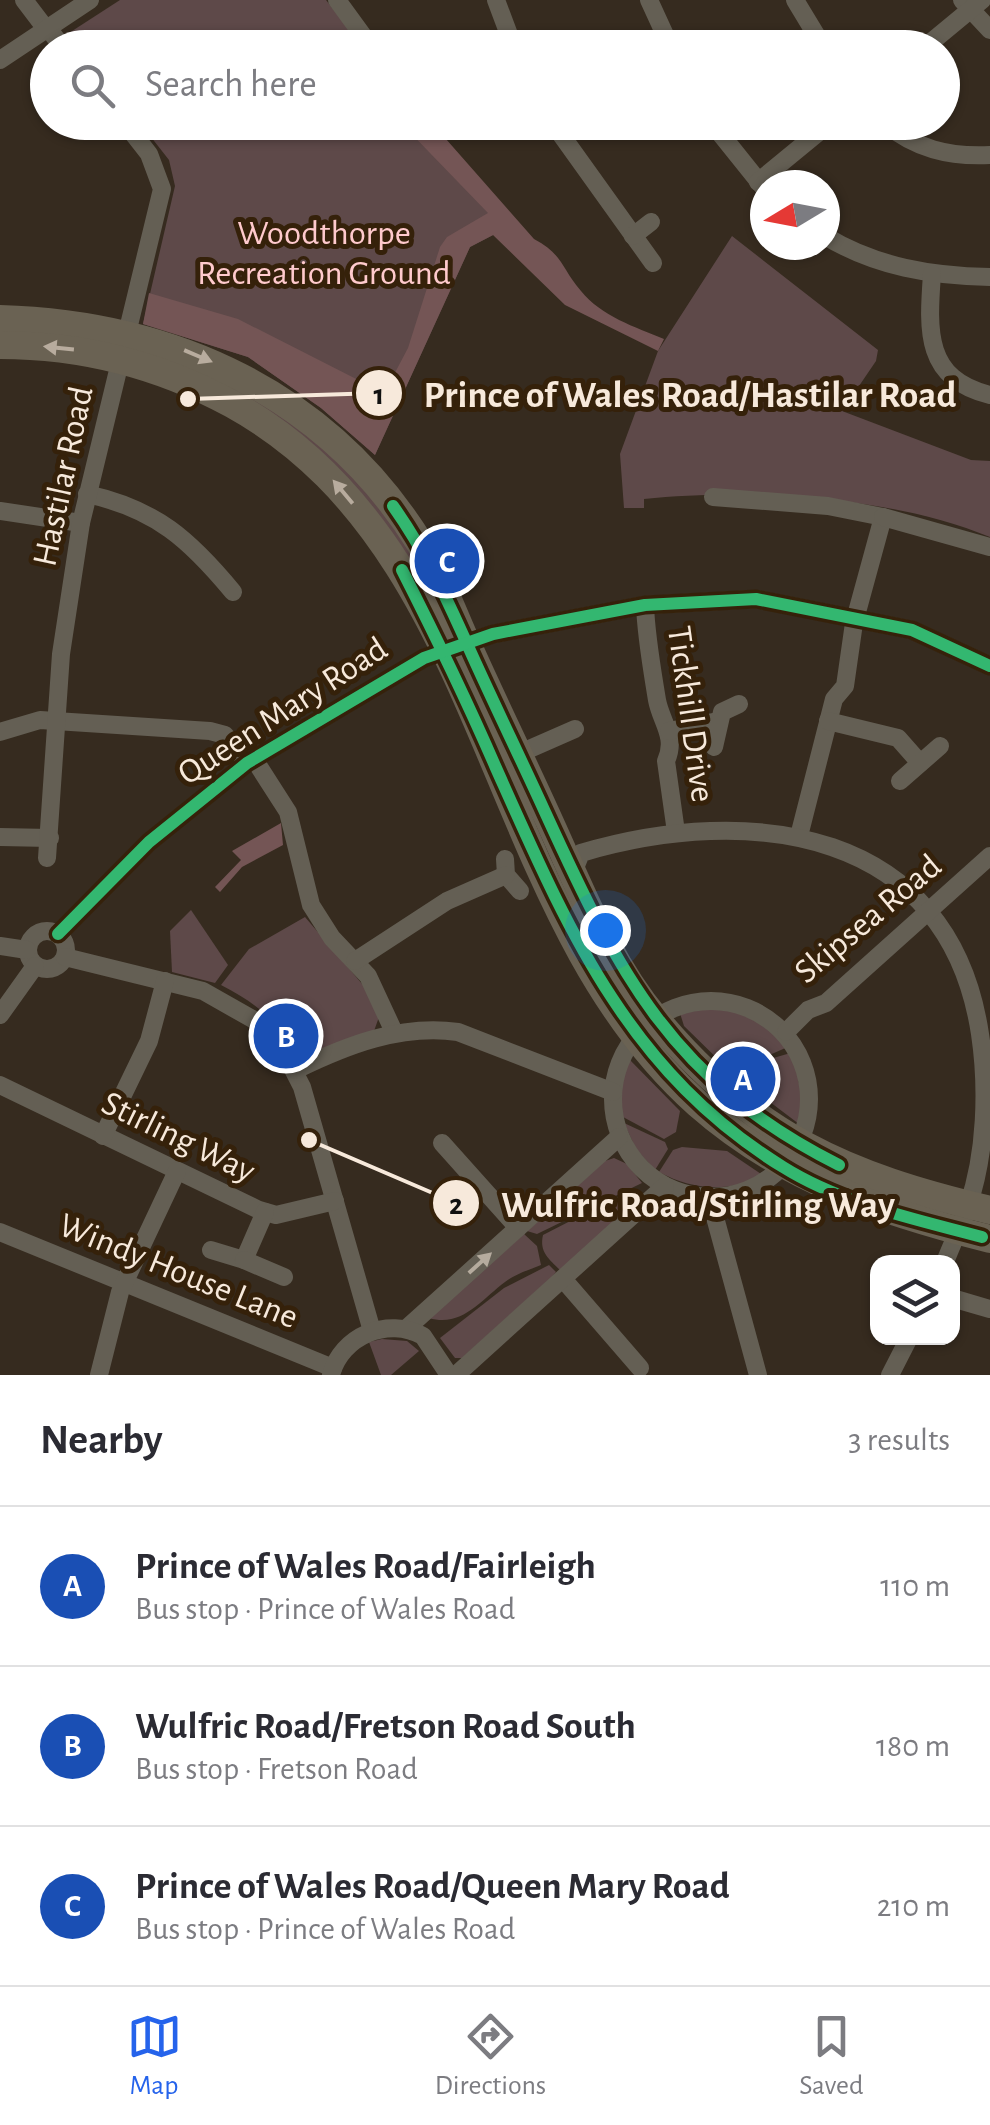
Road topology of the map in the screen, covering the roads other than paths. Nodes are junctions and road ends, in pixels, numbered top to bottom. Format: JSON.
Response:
{"nodes":[{"id":1,"x":24,"y":0,"type":"edge"},
{"id":2,"x":90,"y":0,"type":"edge"},
{"id":3,"x":337,"y":0,"type":"edge"},
{"id":4,"x":496,"y":0,"type":"edge"},
{"id":5,"x":649,"y":0,"type":"edge"},
{"id":6,"x":795,"y":0,"type":"edge"},
{"id":7,"x":972,"y":3,"type":"edge"},
{"id":8,"x":47,"y":29,"type":"joint"},
{"id":9,"x":359,"y":30,"type":"edge"},
{"id":10,"x":507,"y":30,"type":"edge"},
{"id":11,"x":662,"y":30,"type":"edge"},
{"id":12,"x":813,"y":30,"type":"edge"},
{"id":13,"x":943,"y":30,"type":"edge"},
{"id":14,"x":990,"y":30,"type":"edge"},
{"id":15,"x":30,"y":40,"type":"edge"},
{"id":16,"x":0,"y":60,"type":"edge"},
{"id":17,"x":138,"y":140,"type":"edge"},
{"id":18,"x":565,"y":140,"type":"edge"},
{"id":19,"x":725,"y":140,"type":"edge"},
{"id":20,"x":812,"y":140,"type":"edge"},
{"id":21,"x":909,"y":140,"type":"edge"},
{"id":22,"x":990,"y":156,"type":"edge"},
{"id":23,"x":780,"y":170,"type":"edge"},
{"id":24,"x":750,"y":171,"type":"edge"},
{"id":25,"x":651,"y":222,"type":"dead end"},
{"id":26,"x":633,"y":236,"type":"junction"},
{"id":27,"x":840,"y":244,"type":"edge"},
{"id":28,"x":653,"y":263,"type":"dead end"},
{"id":29,"x":932,"y":274,"type":"junction"},
{"id":30,"x":990,"y":277,"type":"edge"},
{"id":31,"x":0,"y":319,"type":"edge"},
{"id":32,"x":0,"y":345,"type":"edge"},
{"id":33,"x":124,"y":347,"type":"junction"},
{"id":34,"x":990,"y":395,"type":"edge"},
{"id":35,"x":87,"y":494,"type":"junction"},
{"id":36,"x":712,"y":497,"type":"dead end"},
{"id":37,"x":0,"y":511,"type":"edge"},
{"id":38,"x":883,"y":517,"type":"junction"},
{"id":39,"x":81,"y":523,"type":"junction"},
{"id":40,"x":990,"y":547,"type":"edge"},
{"id":41,"x":234,"y":592,"type":"dead end"},
{"id":42,"x":644,"y":605,"type":"junction"},
{"id":43,"x":856,"y":616,"type":"junction"},
{"id":44,"x":454,"y":646,"type":"junction"},
{"id":45,"x":990,"y":666,"type":"edge"},
{"id":46,"x":739,"y":704,"type":"dead end"},
{"id":47,"x":56,"y":721,"type":"junction"},
{"id":48,"x":718,"y":721,"type":"junction"},
{"id":49,"x":828,"y":721,"type":"junction"},
{"id":50,"x":575,"y":729,"type":"dead end"},
{"id":51,"x":669,"y":730,"type":"junction"},
{"id":52,"x":0,"y":732,"type":"edge"},
{"id":53,"x":940,"y":746,"type":"dead end"},
{"id":54,"x":714,"y":747,"type":"dead end"},
{"id":55,"x":507,"y":759,"type":"junction"},
{"id":56,"x":250,"y":761,"type":"junction"},
{"id":57,"x":920,"y":763,"type":"junction"},
{"id":58,"x":900,"y":781,"type":"dead end"},
{"id":59,"x":676,"y":832,"type":"junction"},
{"id":60,"x":799,"y":836,"type":"junction"},
{"id":61,"x":0,"y":837,"type":"edge"},
{"id":62,"x":50,"y":838,"type":"junction"},
{"id":63,"x":990,"y":856,"type":"edge"},
{"id":64,"x":47,"y":858,"type":"dead end"},
{"id":65,"x":572,"y":873,"type":"junction"},
{"id":66,"x":520,"y":891,"type":"dead end"},
{"id":67,"x":930,"y":910,"type":"junction"},
{"id":68,"x":58,"y":934,"type":"junction"},
{"id":69,"x":0,"y":946,"type":"edge"},
{"id":70,"x":31,"y":958,"type":"junction"},
{"id":71,"x":65,"y":958,"type":"junction"},
{"id":72,"x":356,"y":961,"type":"junction"},
{"id":73,"x":165,"y":980,"type":"junction"},
{"id":74,"x":984,"y":1011,"type":"edge"},
{"id":75,"x":0,"y":1016,"type":"edge"},
{"id":76,"x":645,"y":1027,"type":"junction"},
{"id":77,"x":394,"y":1032,"type":"junction"},
{"id":78,"x":786,"y":1032,"type":"junction"},
{"id":79,"x":296,"y":1070,"type":"junction"},
{"id":80,"x":0,"y":1086,"type":"edge"},
{"id":81,"x":613,"y":1092,"type":"junction"},
{"id":82,"x":103,"y":1136,"type":"junction"},
{"id":83,"x":618,"y":1137,"type":"junction"},
{"id":84,"x":442,"y":1143,"type":"dead end"},
{"id":85,"x":790,"y":1156,"type":"junction"},
{"id":86,"x":177,"y":1171,"type":"junction"},
{"id":87,"x":665,"y":1186,"type":"junction"},
{"id":88,"x":710,"y":1198,"type":"junction"},
{"id":89,"x":334,"y":1200,"type":"junction"},
{"id":90,"x":264,"y":1212,"type":"junction"},
{"id":91,"x":971,"y":1215,"type":"edge"},
{"id":92,"x":518,"y":1228,"type":"junction"},
{"id":93,"x":0,"y":1232,"type":"edge"},
{"id":94,"x":990,"y":1239,"type":"edge"},
{"id":95,"x":212,"y":1250,"type":"dead end"},
{"id":96,"x":949,"y":1255,"type":"edge"},
{"id":97,"x":244,"y":1260,"type":"junction"},
{"id":98,"x":284,"y":1277,"type":"dead end"},
{"id":99,"x":563,"y":1278,"type":"junction"},
{"id":100,"x":124,"y":1283,"type":"junction"},
{"id":101,"x":960,"y":1300,"type":"edge"},
{"id":102,"x":990,"y":1309,"type":"edge"},
{"id":103,"x":407,"y":1328,"type":"junction"},
{"id":104,"x":372,"y":1331,"type":"junction"},
{"id":105,"x":905,"y":1345,"type":"edge"},
{"id":106,"x":640,"y":1368,"type":"dead end"},
{"id":107,"x":332,"y":1371,"type":"edge"},
{"id":108,"x":99,"y":1375,"type":"edge"},
{"id":109,"x":453,"y":1375,"type":"edge"},
{"id":110,"x":758,"y":1375,"type":"edge"},
{"id":111,"x":890,"y":1375,"type":"edge"}],
"edges":[{"from":1,"to":8,"type":"street"},
{"from":2,"to":8,"type":"street"},
{"from":3,"to":9,"type":"street"},
{"from":4,"to":10,"type":"street"},
{"from":5,"to":11,"type":"street"},
{"from":6,"to":12,"type":"street"},
{"from":7,"to":13,"type":"street"},
{"from":7,"to":14,"type":"street"},
{"from":15,"to":16,"type":"street"},
{"from":17,"to":33,"type":"street","name":"Hastilar Road"},
{"from":18,"to":26,"type":"street"},
{"from":19,"to":24,"type":"street"},
{"from":20,"to":23,"type":"street"},
{"from":21,"to":22,"type":"street"},
{"from":25,"to":26,"type":"street"},
{"from":26,"to":28,"type":"street"},
{"from":27,"to":29,"type":"street"},
{"from":29,"to":30,"type":"street"},
{"from":29,"to":34,"type":"street"},
{"from":31,"to":33,"type":"highway"},
{"from":33,"to":32,"type":"highway","one_way":true},
{"from":33,"to":35,"type":"street","name":"Hastilar Road"},
{"from":33,"to":44,"type":"highway"},
{"from":35,"to":39,"type":"street","name":"Hastilar Road"},
{"from":35,"to":41,"type":"street"},
{"from":36,"to":38,"type":"street"},
{"from":37,"to":39,"type":"street"},
{"from":38,"to":40,"type":"street"},
{"from":38,"to":43,"type":"street"},
{"from":39,"to":47,"type":"street","name":"Hastilar Road"},
{"from":42,"to":43,"type":"street","name":"Queen Mary Road"},
{"from":42,"to":44,"type":"street","name":"Queen Mary Road"},
{"from":42,"to":51,"type":"street","name":"Tickhill Drive"},
{"from":43,"to":45,"type":"street","name":"Queen Mary Road"},
{"from":43,"to":49,"type":"street"},
{"from":44,"to":55,"type":"highway"},
{"from":44,"to":56,"type":"street","name":"Queen Mary Road"},
{"from":46,"to":48,"type":"street"},
{"from":47,"to":52,"type":"street"},
{"from":47,"to":56,"type":"street"},
{"from":47,"to":62,"type":"street","name":"Hastilar Road"},
{"from":48,"to":51,"type":"street"},
{"from":48,"to":54,"type":"street"},
{"from":49,"to":57,"type":"street"},
{"from":49,"to":60,"type":"street"},
{"from":50,"to":55,"type":"street"},
{"from":51,"to":59,"type":"street","name":"Tickhill Drive"},
{"from":53,"to":57,"type":"street"},
{"from":55,"to":65,"type":"highway"},
{"from":55,"to":76,"type":"highway"},
{"from":56,"to":68,"type":"street","name":"Queen Mary Road"},
{"from":56,"to":72,"type":"street"},
{"from":57,"to":58,"type":"street"},
{"from":59,"to":60,"type":"street"},
{"from":59,"to":65,"type":"street"},
{"from":60,"to":67,"type":"street"},
{"from":61,"to":62,"type":"street"},
{"from":62,"to":64,"type":"street","name":"Hastilar Road"},
{"from":63,"to":67,"type":"street","name":"Skipsea Road"},
{"from":65,"to":76,"type":"highway"},
{"from":66,"to":72,"type":"street"},
{"from":67,"to":74,"type":"street"},
{"from":67,"to":78,"type":"street","name":"Skipsea Road"},
{"from":68,"to":70,"type":"street","name":"Queen Mary Road"},
{"from":68,"to":71,"type":"street"},
{"from":69,"to":70,"type":"street"},
{"from":70,"to":71,"type":"street"},
{"from":70,"to":75,"type":"street","name":"Queen Mary Road"},
{"from":71,"to":73,"type":"street"},
{"from":72,"to":77,"type":"street"},
{"from":73,"to":79,"type":"street"},
{"from":73,"to":82,"type":"street"},
{"from":74,"to":91,"type":"street"},
{"from":76,"to":78,"type":"street"},
{"from":76,"to":81,"type":"street"},
{"from":76,"to":85,"type":"highway"},
{"from":76,"to":85,"type":"highway"},
{"from":77,"to":79,"type":"street"},
{"from":77,"to":81,"type":"street"},
{"from":78,"to":85,"type":"street"},
{"from":79,"to":89,"type":"street"},
{"from":80,"to":82,"type":"street","name":"Stirling Way"},
{"from":81,"to":83,"type":"street"},
{"from":82,"to":86,"type":"street","name":"Stirling Way"},
{"from":83,"to":87,"type":"street"},
{"from":83,"to":92,"type":"street"},
{"from":84,"to":92,"type":"street"},
{"from":85,"to":88,"type":"street"},
{"from":85,"to":91,"type":"highway"},
{"from":86,"to":90,"type":"street","name":"Stirling Way"},
{"from":86,"to":100,"type":"street"},
{"from":87,"to":88,"type":"street"},
{"from":87,"to":99,"type":"street"},
{"from":88,"to":110,"type":"street"},
{"from":89,"to":90,"type":"street","name":"Stirling Way"},
{"from":89,"to":104,"type":"street"},
{"from":90,"to":97,"type":"street"},
{"from":91,"to":94,"type":"highway"},
{"from":91,"to":96,"type":"street"},
{"from":103,"to":92,"type":"street","one_way":true},
{"from":93,"to":100,"type":"street","name":"Windy House Lane"},
{"from":95,"to":97,"type":"street"},
{"from":97,"to":98,"type":"street"},
{"from":99,"to":106,"type":"street"},
{"from":99,"to":109,"type":"street"},
{"from":100,"to":107,"type":"street","name":"Windy House Lane"},
{"from":100,"to":108,"type":"street"},
{"from":101,"to":102,"type":"street"},
{"from":103,"to":104,"type":"street"},
{"from":103,"to":109,"type":"street"},
{"from":104,"to":107,"type":"street"},
{"from":105,"to":111,"type":"street"}]}
